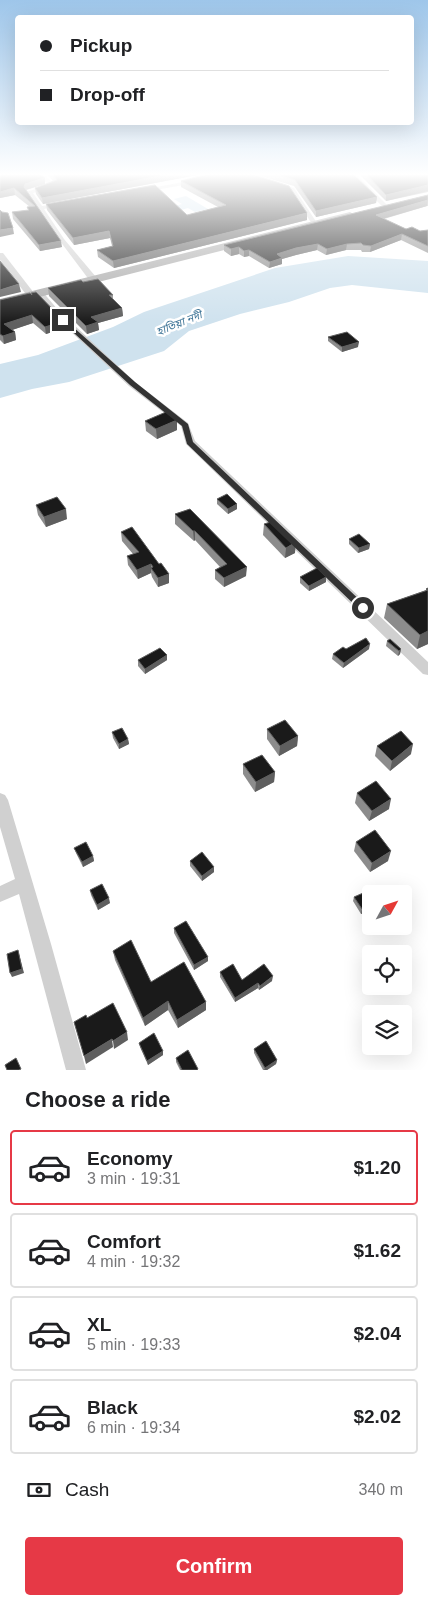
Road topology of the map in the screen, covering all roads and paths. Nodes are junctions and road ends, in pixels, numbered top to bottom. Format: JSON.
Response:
{"nodes":[{"id":1,"x":51,"y":223,"type":"edge"},
{"id":2,"x":314,"y":223,"type":"edge"},
{"id":3,"x":0,"y":255,"type":"edge"},
{"id":4,"x":93,"y":279,"type":"junction"},
{"id":5,"x":35,"y":294,"type":"junction"},
{"id":6,"x":0,"y":303,"type":"edge"},
{"id":7,"x":428,"y":670,"type":"edge"},
{"id":8,"x":0,"y":800,"type":"edge"},
{"id":9,"x":24,"y":883,"type":"junction"},
{"id":10,"x":0,"y":894,"type":"edge"},
{"id":11,"x":76,"y":1070,"type":"edge"}],
"edges":[{"from":1,"to":4,"type":"street"},
{"from":2,"to":4,"type":"main road"},
{"from":3,"to":5,"type":"street"},
{"from":4,"to":5,"type":"main road"},
{"from":5,"to":6,"type":"main road"},
{"from":5,"to":7,"type":"street"},
{"from":8,"to":9,"type":"street"},
{"from":9,"to":10,"type":"street"},
{"from":9,"to":11,"type":"street"}]}
